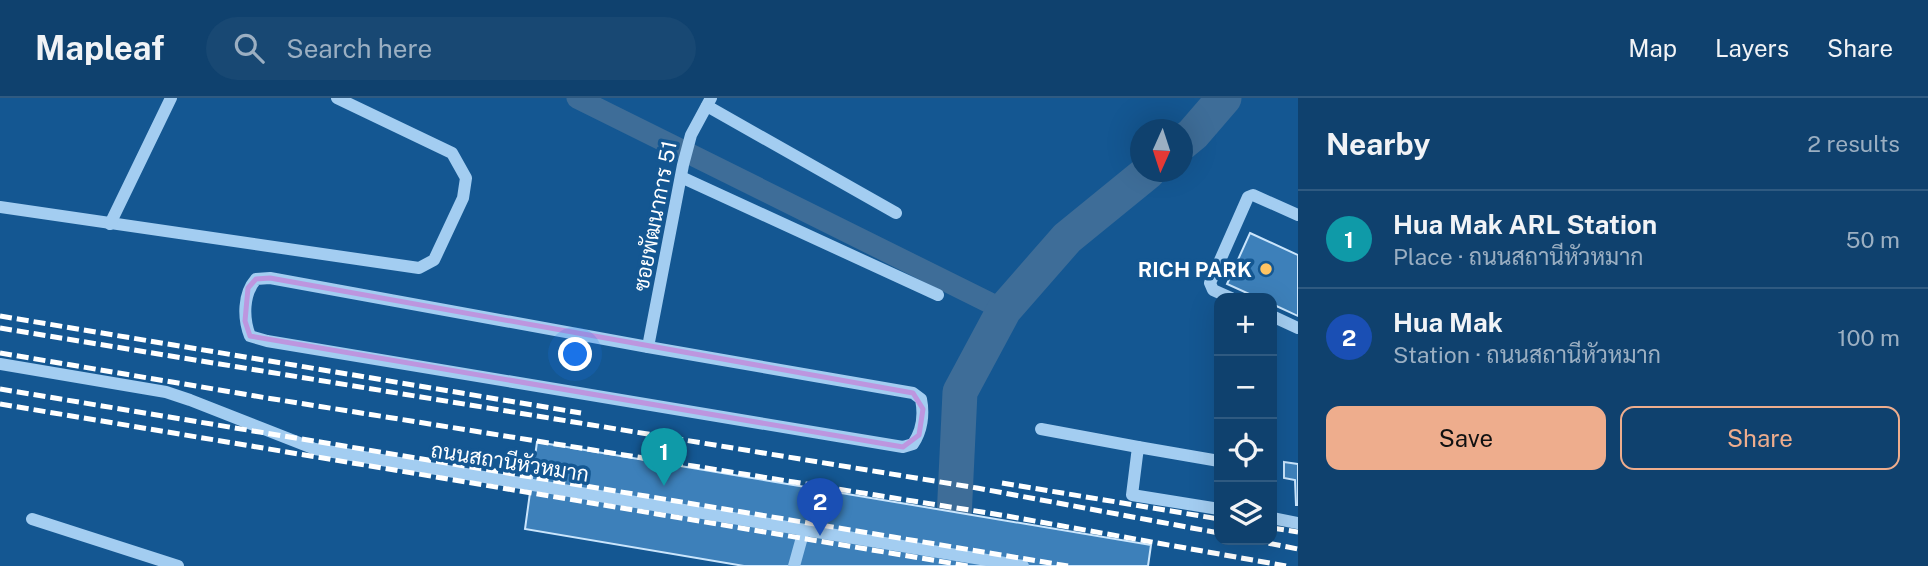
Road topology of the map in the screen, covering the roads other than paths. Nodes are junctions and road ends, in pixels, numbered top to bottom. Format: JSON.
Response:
{"nodes":[{"id":1,"x":171,"y":98,"type":"edge"},
{"id":2,"x":337,"y":98,"type":"edge"},
{"id":3,"x":709,"y":102,"type":"edge"},
{"id":4,"x":682,"y":171,"type":"junction"},
{"id":5,"x":0,"y":207,"type":"edge"},
{"id":6,"x":896,"y":213,"type":"dead end"},
{"id":7,"x":1298,"y":215,"type":"edge"},
{"id":8,"x":110,"y":224,"type":"junction"},
{"id":9,"x":1220,"y":293,"type":"edge"},
{"id":10,"x":938,"y":295,"type":"dead end"},
{"id":11,"x":1277,"y":318,"type":"edge"},
{"id":12,"x":1298,"y":328,"type":"edge"},
{"id":13,"x":648,"y":347,"type":"junction"},
{"id":14,"x":0,"y":365,"type":"edge"},
{"id":15,"x":1041,"y":429,"type":"dead end"},
{"id":16,"x":1138,"y":447,"type":"junction"},
{"id":17,"x":1214,"y":460,"type":"edge"},
{"id":18,"x":1214,"y":508,"type":"edge"},
{"id":19,"x":32,"y":519,"type":"dead end"},
{"id":20,"x":1277,"y":519,"type":"edge"},
{"id":21,"x":1298,"y":523,"type":"edge"},
{"id":22,"x":804,"y":530,"type":"junction"},
{"id":23,"x":178,"y":566,"type":"edge"},
{"id":24,"x":794,"y":566,"type":"edge"},
{"id":25,"x":1023,"y":566,"type":"edge"}],
"edges":[{"from":1,"to":8,"type":"street"},
{"from":2,"to":8,"type":"street"},
{"from":3,"to":4,"type":"street","name":"ซอยพัฒนาการ 51"},
{"from":3,"to":6,"type":"street"},
{"from":4,"to":10,"type":"street"},
{"from":4,"to":13,"type":"street","name":"ซอยพัฒนาการ 51"},
{"from":5,"to":8,"type":"street"},
{"from":7,"to":9,"type":"street"},
{"from":11,"to":12,"type":"street"},
{"from":13,"to":13,"type":"street"},
{"from":14,"to":22,"type":"street","name":"ถนนสถานีหัวหมาก"},
{"from":15,"to":16,"type":"street"},
{"from":16,"to":17,"type":"street"},
{"from":16,"to":18,"type":"street"},
{"from":19,"to":23,"type":"street"},
{"from":20,"to":21,"type":"street"},
{"from":22,"to":24,"type":"street"},
{"from":22,"to":25,"type":"street","name":"ถนนสถานีหัวหมาก"}]}
